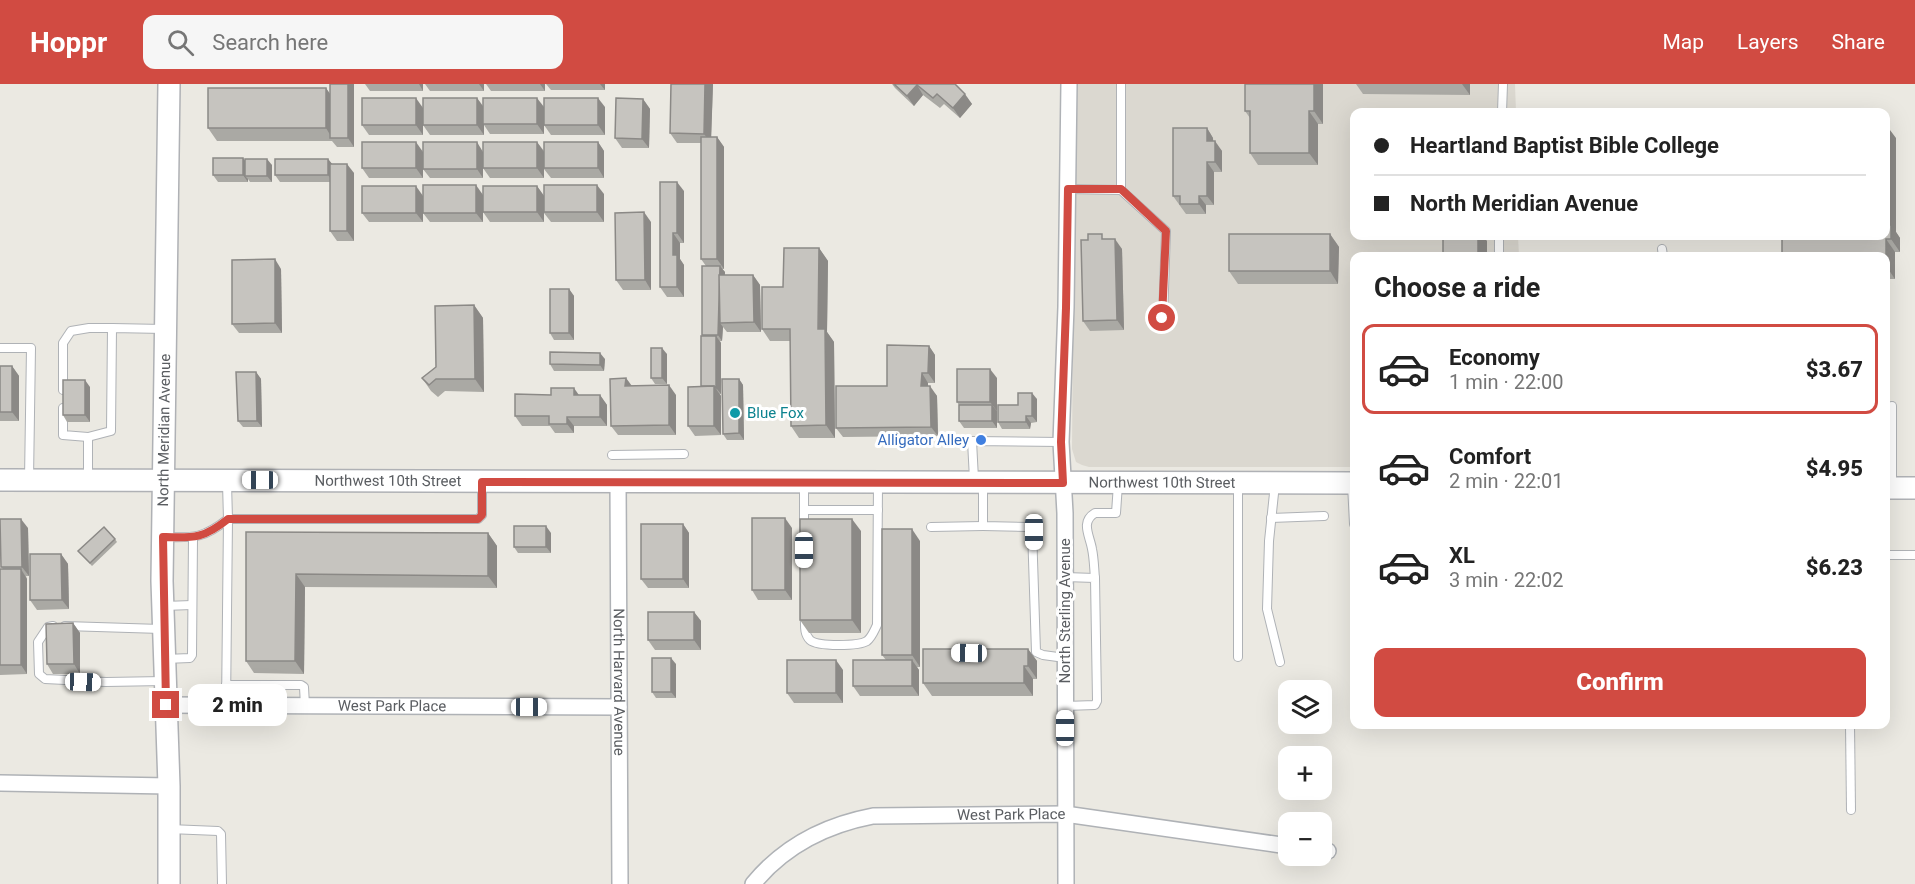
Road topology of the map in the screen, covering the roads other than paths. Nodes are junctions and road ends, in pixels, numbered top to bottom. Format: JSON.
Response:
{"nodes":[{"id":1,"x":169,"y":84,"type":"edge"},
{"id":2,"x":1069,"y":84,"type":"edge"},
{"id":3,"x":1120,"y":84,"type":"edge"},
{"id":4,"x":1503,"y":84,"type":"edge"},
{"id":5,"x":1502,"y":108,"type":"edge"},
{"id":6,"x":1068,"y":189,"type":"junction"},
{"id":7,"x":1121,"y":189,"type":"junction"},
{"id":8,"x":1162,"y":318,"type":"dead end"},
{"id":9,"x":112,"y":328,"type":"junction"},
{"id":10,"x":165,"y":329,"type":"junction"},
{"id":11,"x":0,"y":348,"type":"edge"},
{"id":12,"x":1892,"y":406,"type":"dead end"},
{"id":13,"x":88,"y":437,"type":"junction"},
{"id":14,"x":1061,"y":442,"type":"junction"},
{"id":15,"x":1890,"y":447,"type":"edge"},
{"id":16,"x":684,"y":454,"type":"dead end"},
{"id":17,"x":612,"y":455,"type":"dead end"},
{"id":18,"x":0,"y":480,"type":"edge"},
{"id":19,"x":29,"y":480,"type":"junction"},
{"id":20,"x":88,"y":480,"type":"junction"},
{"id":21,"x":164,"y":480,"type":"junction"},
{"id":22,"x":227,"y":480,"type":"junction"},
{"id":23,"x":618,"y":481,"type":"junction"},
{"id":24,"x":482,"y":482,"type":"junction"},
{"id":25,"x":804,"y":482,"type":"junction"},
{"id":26,"x":878,"y":482,"type":"junction"},
{"id":27,"x":979,"y":482,"type":"junction"},
{"id":28,"x":1063,"y":483,"type":"junction"},
{"id":29,"x":1118,"y":483,"type":"junction"},
{"id":30,"x":1238,"y":483,"type":"junction"},
{"id":31,"x":1275,"y":483,"type":"junction"},
{"id":32,"x":1350,"y":483,"type":"edge"},
{"id":33,"x":1890,"y":488,"type":"edge"},
{"id":34,"x":1915,"y":488,"type":"edge"},
{"id":35,"x":804,"y":510,"type":"junction"},
{"id":36,"x":878,"y":510,"type":"junction"},
{"id":37,"x":1324,"y":516,"type":"dead end"},
{"id":38,"x":1272,"y":518,"type":"junction"},
{"id":39,"x":228,"y":519,"type":"junction"},
{"id":40,"x":983,"y":526,"type":"junction"},
{"id":41,"x":932,"y":527,"type":"dead end"},
{"id":42,"x":804,"y":532,"type":"edge"},
{"id":43,"x":163,"y":537,"type":"junction"},
{"id":44,"x":193,"y":538,"type":"junction"},
{"id":45,"x":1890,"y":555,"type":"edge"},
{"id":46,"x":1915,"y":555,"type":"edge"},
{"id":47,"x":1065,"y":576,"type":"junction"},
{"id":48,"x":1095,"y":578,"type":"junction"},
{"id":49,"x":192,"y":605,"type":"junction"},
{"id":50,"x":163,"y":606,"type":"junction"},
{"id":51,"x":805,"y":609,"type":"edge"},
{"id":52,"x":164,"y":629,"type":"junction"},
{"id":53,"x":1025,"y":653,"type":"edge"},
{"id":54,"x":1037,"y":654,"type":"junction"},
{"id":55,"x":1238,"y":657,"type":"dead end"},
{"id":56,"x":1065,"y":658,"type":"junction"},
{"id":57,"x":165,"y":659,"type":"junction"},
{"id":58,"x":1280,"y":662,"type":"dead end"},
{"id":59,"x":166,"y":681,"type":"junction"},
{"id":60,"x":226,"y":685,"type":"junction"},
{"id":61,"x":166,"y":705,"type":"junction"},
{"id":62,"x":226,"y":706,"type":"junction"},
{"id":63,"x":305,"y":706,"type":"junction"},
{"id":64,"x":1065,"y":706,"type":"junction"},
{"id":65,"x":619,"y":707,"type":"junction"},
{"id":66,"x":1850,"y":729,"type":"edge"},
{"id":67,"x":0,"y":783,"type":"edge"},
{"id":68,"x":169,"y":786,"type":"junction"},
{"id":69,"x":1851,"y":810,"type":"dead end"},
{"id":70,"x":1065,"y":814,"type":"junction"},
{"id":71,"x":169,"y":829,"type":"junction"},
{"id":72,"x":1278,"y":845,"type":"edge"},
{"id":73,"x":169,"y":884,"type":"edge"},
{"id":74,"x":222,"y":884,"type":"edge"},
{"id":75,"x":620,"y":884,"type":"edge"},
{"id":76,"x":753,"y":884,"type":"edge"},
{"id":77,"x":1066,"y":884,"type":"edge"}],
"edges":[{"from":1,"to":10,"type":"main road","name":"North Meridian Avenue"},
{"from":2,"to":6,"type":"street","name":"North Sterling Avenue"},
{"from":3,"to":7,"type":"lane"},
{"from":4,"to":5,"type":"lane"},
{"from":6,"to":7,"type":"lane"},
{"from":6,"to":14,"type":"street","name":"North Sterling Avenue"},
{"from":7,"to":8,"type":"lane"},
{"from":9,"to":10,"type":"lane"},
{"from":9,"to":13,"type":"lane"},
{"from":9,"to":13,"type":"lane"},
{"from":10,"to":21,"type":"main road","name":"North Meridian Avenue"},
{"from":11,"to":19,"type":"lane"},
{"from":12,"to":15,"type":"lane"},
{"from":13,"to":20,"type":"lane"},
{"from":14,"to":27,"type":"lane"},
{"from":14,"to":28,"type":"street","name":"North Sterling Avenue"},
{"from":16,"to":17,"type":"lane"},
{"from":18,"to":19,"type":"main road","name":"Northwest 10th Street"},
{"from":19,"to":20,"type":"main road","name":"Northwest 10th Street"},
{"from":20,"to":21,"type":"main road","name":"Northwest 10th Street"},
{"from":21,"to":22,"type":"main road","name":"Northwest 10th Street"},
{"from":21,"to":43,"type":"main road","name":"North Meridian Avenue"},
{"from":22,"to":24,"type":"main road","name":"Northwest 10th Street"},
{"from":22,"to":39,"type":"lane"},
{"from":23,"to":24,"type":"main road","name":"Northwest 10th Street"},
{"from":23,"to":25,"type":"main road","name":"Northwest 10th Street"},
{"from":23,"to":65,"type":"street","name":"North Harvard Avenue"},
{"from":24,"to":39,"type":"lane"},
{"from":25,"to":26,"type":"main road","name":"Northwest 10th Street"},
{"from":25,"to":35,"type":"lane"},
{"from":26,"to":27,"type":"main road","name":"Northwest 10th Street"},
{"from":26,"to":36,"type":"lane"},
{"from":27,"to":28,"type":"main road","name":"Northwest 10th Street"},
{"from":27,"to":40,"type":"lane"},
{"from":28,"to":29,"type":"main road","name":"Northwest 10th Street"},
{"from":28,"to":47,"type":"street","name":"North Sterling Avenue"},
{"from":29,"to":30,"type":"main road","name":"Northwest 10th Street"},
{"from":29,"to":48,"type":"lane"},
{"from":30,"to":31,"type":"main road","name":"Northwest 10th Street"},
{"from":30,"to":55,"type":"lane"},
{"from":31,"to":32,"type":"main road","name":"Northwest 10th Street"},
{"from":31,"to":38,"type":"lane"},
{"from":33,"to":34,"type":"main road"},
{"from":35,"to":36,"type":"lane"},
{"from":35,"to":42,"type":"lane"},
{"from":36,"to":51,"type":"lane"},
{"from":37,"to":38,"type":"lane"},
{"from":38,"to":58,"type":"lane"},
{"from":39,"to":44,"type":"lane"},
{"from":39,"to":60,"type":"lane"},
{"from":40,"to":41,"type":"lane"},
{"from":40,"to":54,"type":"lane"},
{"from":43,"to":44,"type":"lane"},
{"from":43,"to":50,"type":"main road","name":"North Meridian Avenue"},
{"from":44,"to":49,"type":"lane"},
{"from":45,"to":46,"type":"lane"},
{"from":47,"to":48,"type":"lane"},
{"from":47,"to":56,"type":"street","name":"North Sterling Avenue"},
{"from":48,"to":64,"type":"lane"},
{"from":49,"to":50,"type":"lane"},
{"from":49,"to":57,"type":"lane"},
{"from":50,"to":52,"type":"main road","name":"North Meridian Avenue"},
{"from":52,"to":57,"type":"main road","name":"North Meridian Avenue"},
{"from":52,"to":59,"type":"lane"},
{"from":53,"to":54,"type":"lane"},
{"from":54,"to":56,"type":"lane"},
{"from":56,"to":64,"type":"street","name":"North Sterling Avenue"},
{"from":57,"to":59,"type":"main road","name":"North Meridian Avenue"},
{"from":59,"to":61,"type":"main road","name":"North Meridian Avenue"},
{"from":60,"to":62,"type":"lane"},
{"from":60,"to":63,"type":"lane"},
{"from":61,"to":62,"type":"street","name":"West Park Place"},
{"from":61,"to":68,"type":"main road","name":"North Meridian Avenue"},
{"from":62,"to":63,"type":"street","name":"West Park Place"},
{"from":63,"to":65,"type":"street","name":"West Park Place"},
{"from":64,"to":70,"type":"street","name":"North Sterling Avenue"},
{"from":65,"to":75,"type":"street","name":"North Harvard Avenue"},
{"from":66,"to":69,"type":"lane"},
{"from":67,"to":68,"type":"street"},
{"from":68,"to":71,"type":"main road","name":"North Meridian Avenue"},
{"from":70,"to":72,"type":"street","name":"West Park Place"},
{"from":70,"to":76,"type":"street","name":"West Park Place"},
{"from":70,"to":77,"type":"street","name":"North Sterling Avenue"},
{"from":71,"to":73,"type":"main road","name":"North Meridian Avenue"},
{"from":71,"to":74,"type":"lane"}]}
